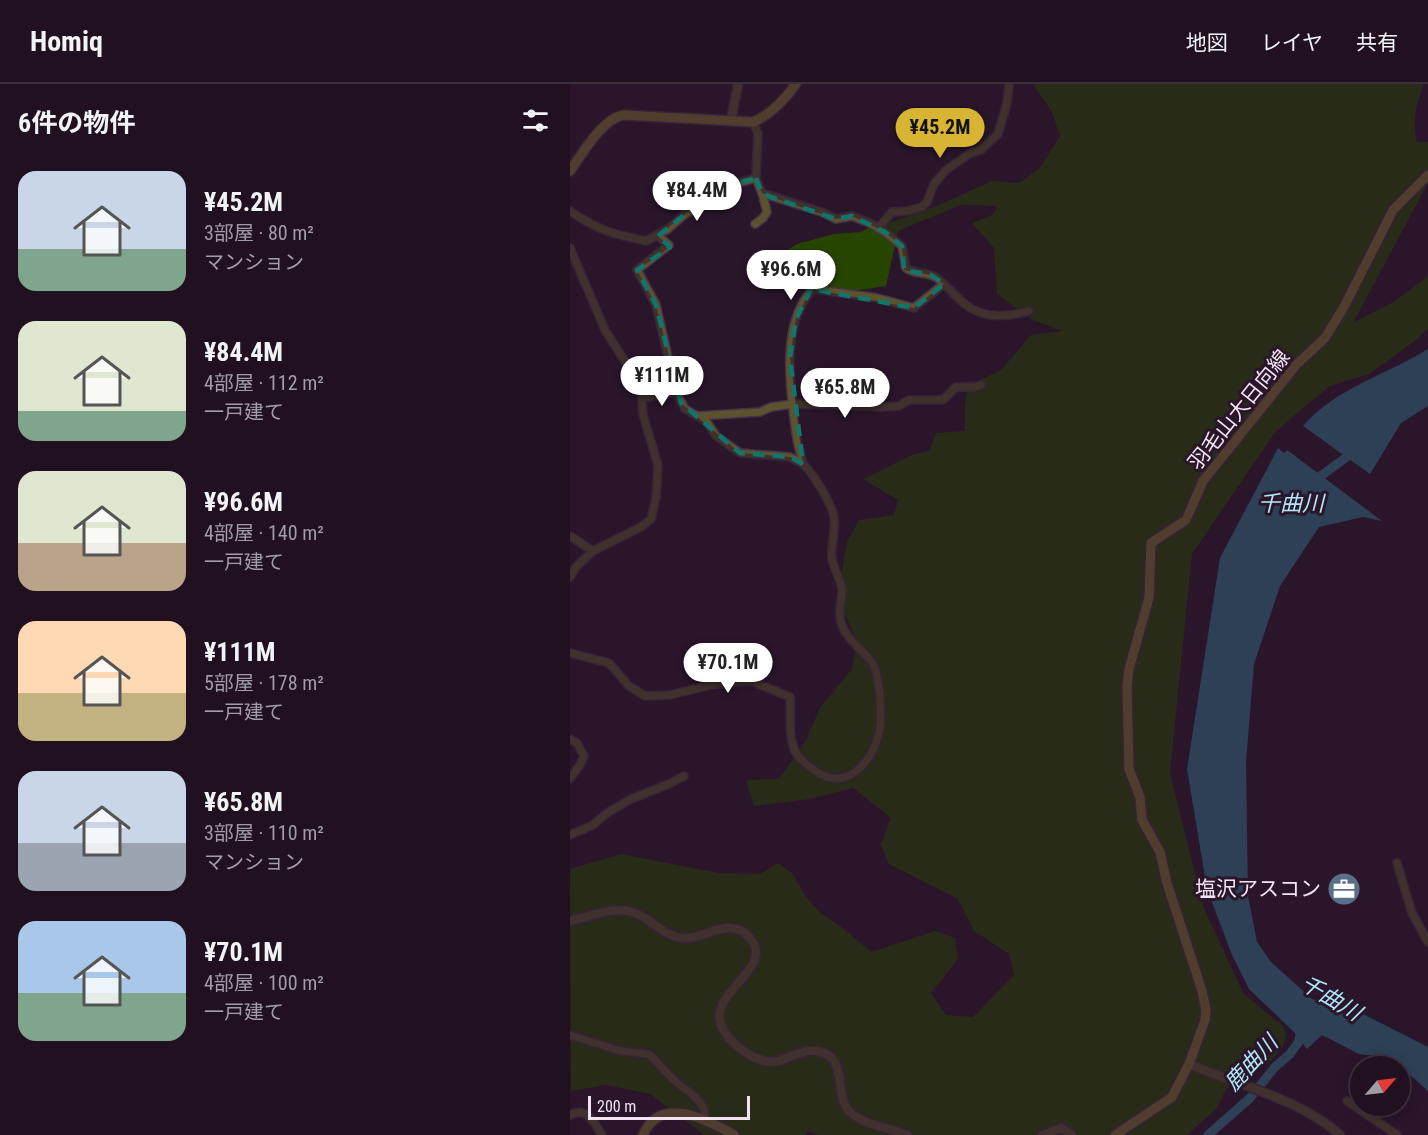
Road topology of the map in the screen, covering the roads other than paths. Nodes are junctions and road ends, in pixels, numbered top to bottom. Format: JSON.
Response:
{"nodes":[{"id":1,"x":738,"y":84,"type":"edge"},
{"id":2,"x":796,"y":84,"type":"edge"},
{"id":3,"x":1009,"y":84,"type":"edge"},
{"id":4,"x":731,"y":120,"type":"junction"},
{"id":5,"x":753,"y":122,"type":"junction"},
{"id":6,"x":570,"y":171,"type":"edge"},
{"id":7,"x":1428,"y":175,"type":"edge"},
{"id":8,"x":756,"y":178,"type":"junction"},
{"id":9,"x":762,"y":193,"type":"junction"},
{"id":10,"x":570,"y":212,"type":"edge"},
{"id":11,"x":755,"y":224,"type":"dead end"},
{"id":12,"x":878,"y":228,"type":"junction"},
{"id":13,"x":658,"y":236,"type":"junction"},
{"id":14,"x":570,"y":248,"type":"edge"},
{"id":15,"x":944,"y":284,"type":"junction"},
{"id":16,"x":1029,"y":311,"type":"dead end"},
{"id":17,"x":981,"y":385,"type":"dead end"},
{"id":18,"x":676,"y":392,"type":"junction"},
{"id":19,"x":643,"y":398,"type":"junction"},
{"id":20,"x":793,"y":404,"type":"junction"},
{"id":21,"x":697,"y":416,"type":"junction"},
{"id":22,"x":803,"y":464,"type":"junction"},
{"id":23,"x":570,"y":536,"type":"edge"},
{"id":24,"x":593,"y":551,"type":"junction"},
{"id":25,"x":570,"y":577,"type":"edge"},
{"id":26,"x":570,"y":653,"type":"edge"},
{"id":27,"x":570,"y":739,"type":"edge"},
{"id":28,"x":684,"y":776,"type":"dead end"},
{"id":29,"x":570,"y":778,"type":"edge"},
{"id":30,"x":570,"y":835,"type":"edge"},
{"id":31,"x":1397,"y":863,"type":"dead end"},
{"id":32,"x":570,"y":921,"type":"edge"},
{"id":33,"x":1428,"y":942,"type":"edge"},
{"id":34,"x":570,"y":1035,"type":"edge"},
{"id":35,"x":1189,"y":1064,"type":"junction"},
{"id":36,"x":1347,"y":1101,"type":"dead end"},
{"id":37,"x":570,"y":1115,"type":"edge"},
{"id":38,"x":705,"y":1119,"type":"junction"},
{"id":39,"x":602,"y":1135,"type":"edge"},
{"id":40,"x":643,"y":1135,"type":"edge"},
{"id":41,"x":734,"y":1135,"type":"edge"},
{"id":42,"x":907,"y":1135,"type":"edge"},
{"id":43,"x":1042,"y":1135,"type":"edge"},
{"id":44,"x":1071,"y":1135,"type":"edge"},
{"id":45,"x":1114,"y":1135,"type":"edge"},
{"id":46,"x":1340,"y":1135,"type":"edge"},
{"id":47,"x":1397,"y":1135,"type":"edge"}],
"edges":[{"from":1,"to":4,"type":"street"},
{"from":2,"to":5,"type":"main road"},
{"from":3,"to":12,"type":"street"},
{"from":4,"to":5,"type":"main road"},
{"from":4,"to":6,"type":"main road"},
{"from":5,"to":8,"type":"street"},
{"from":7,"to":35,"type":"main road","name":"羽毛山大日向線"},
{"from":8,"to":9,"type":"street"},
{"from":8,"to":13,"type":"street"},
{"from":9,"to":11,"type":"street"},
{"from":9,"to":12,"type":"street"},
{"from":10,"to":13,"type":"street"},
{"from":12,"to":15,"type":"street"},
{"from":13,"to":18,"type":"street"},
{"from":14,"to":19,"type":"street"},
{"from":15,"to":16,"type":"street"},
{"from":15,"to":20,"type":"street"},
{"from":17,"to":20,"type":"street"},
{"from":18,"to":19,"type":"street"},
{"from":18,"to":21,"type":"street"},
{"from":19,"to":24,"type":"street"},
{"from":20,"to":21,"type":"street"},
{"from":20,"to":22,"type":"street"},
{"from":21,"to":22,"type":"street"},
{"from":22,"to":26,"type":"street"},
{"from":23,"to":24,"type":"street"},
{"from":24,"to":25,"type":"street"},
{"from":27,"to":29,"type":"street"},
{"from":28,"to":30,"type":"street"},
{"from":31,"to":33,"type":"street"},
{"from":32,"to":42,"type":"street"},
{"from":34,"to":38,"type":"street"},
{"from":35,"to":45,"type":"main road","name":"羽毛山大日向線"},
{"from":35,"to":46,"type":"street"},
{"from":36,"to":47,"type":"street"},
{"from":37,"to":39,"type":"street"},
{"from":38,"to":40,"type":"main road"},
{"from":38,"to":41,"type":"main road"},
{"from":43,"to":44,"type":"street"}]}
